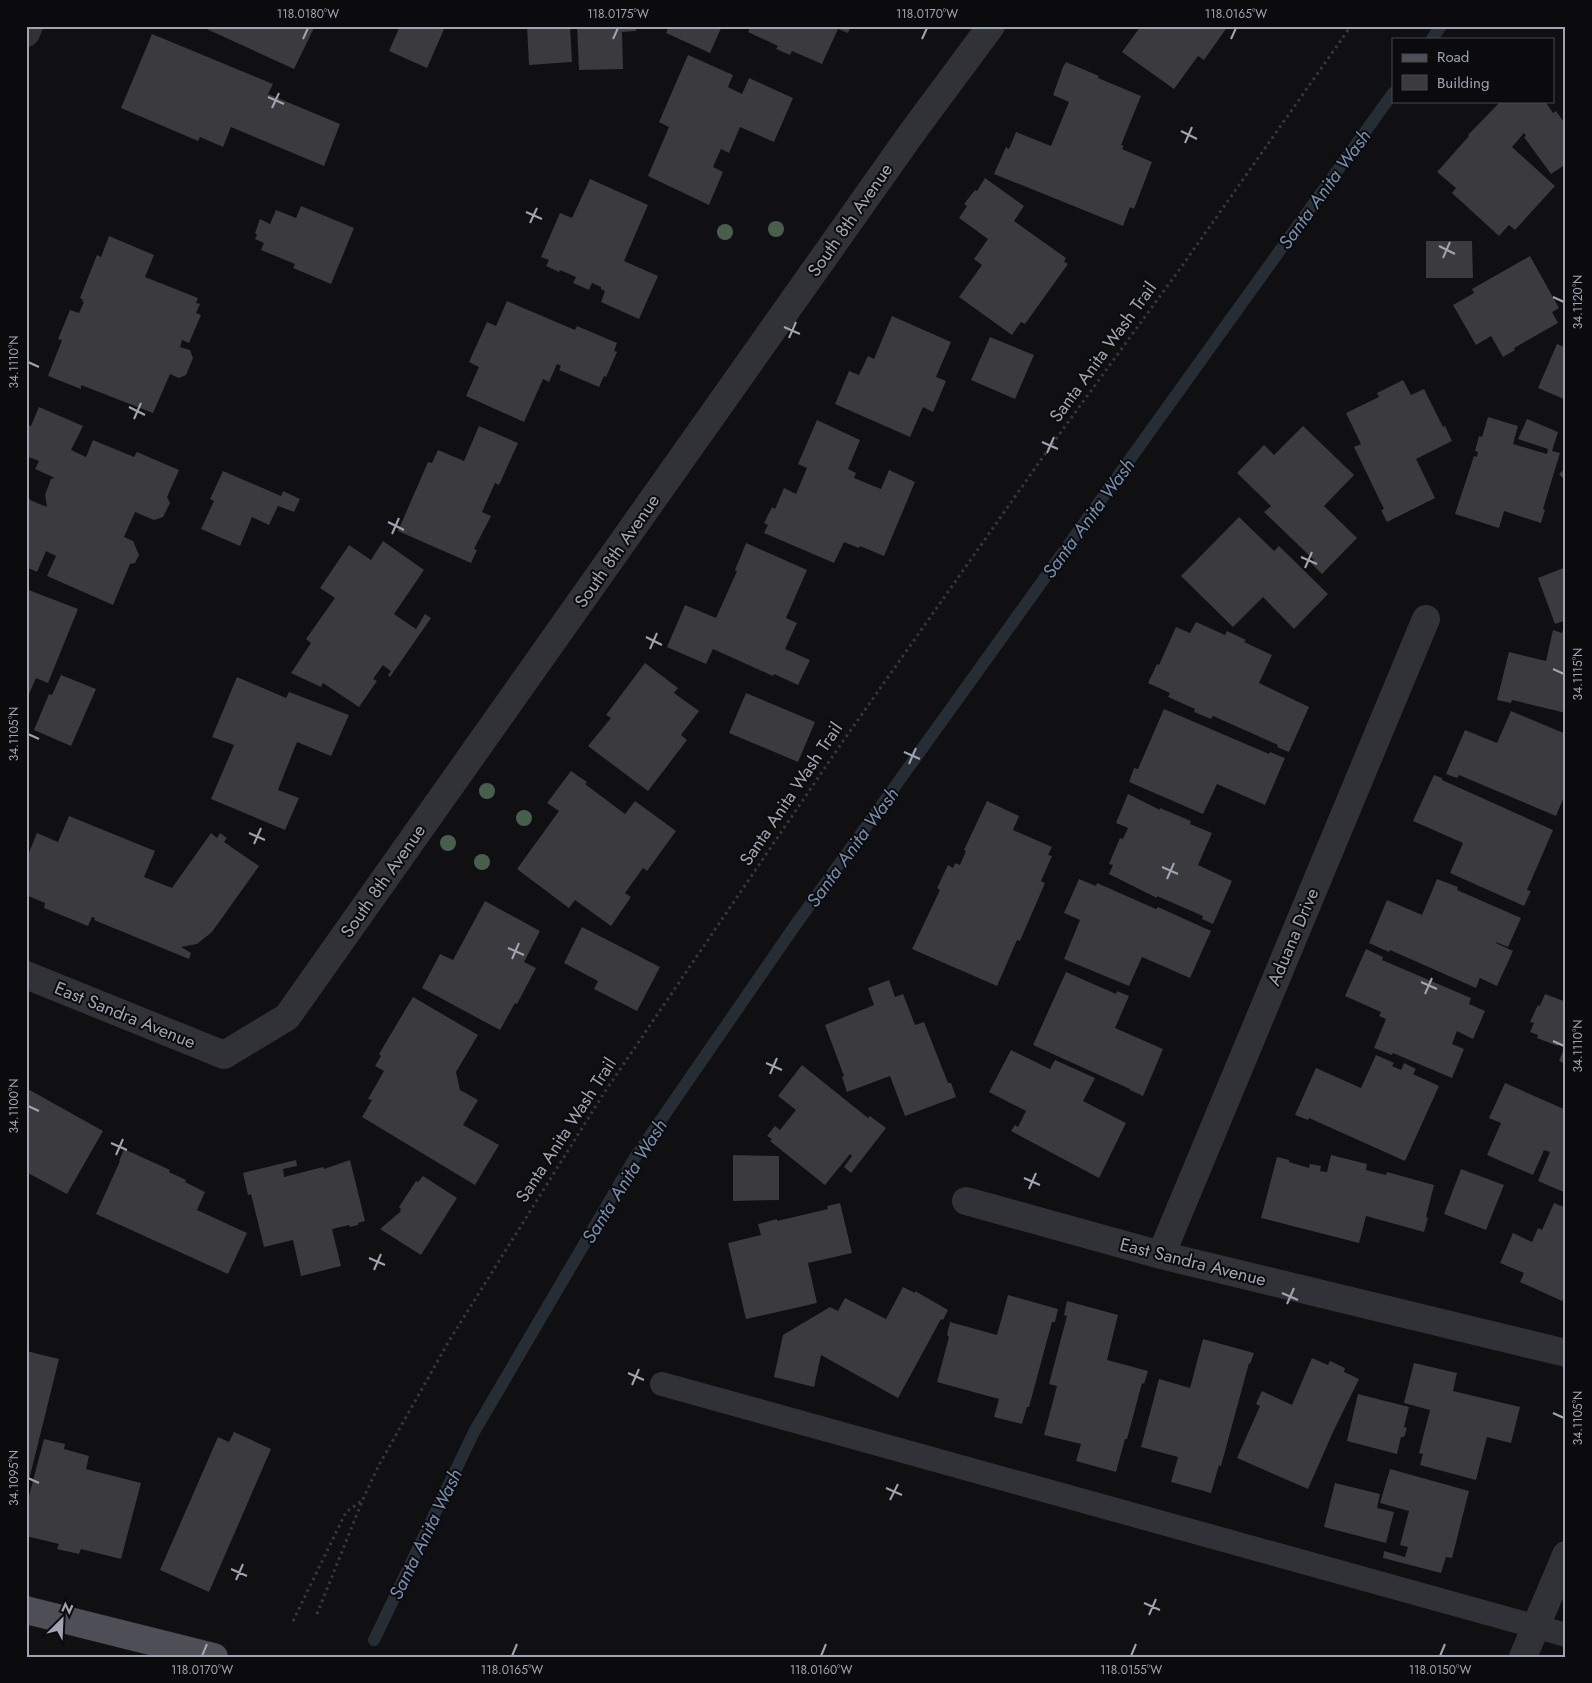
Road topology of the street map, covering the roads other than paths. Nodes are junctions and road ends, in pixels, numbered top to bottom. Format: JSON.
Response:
{"nodes":[{"id":1,"x":29,"y":26,"type":"edge"},
{"id":2,"x":991,"y":26,"type":"edge"},
{"id":3,"x":26,"y":33,"type":"edge"},
{"id":4,"x":1426,"y":619,"type":"dead end"},
{"id":5,"x":26,"y":975,"type":"edge"},
{"id":6,"x":224,"y":1055,"type":"joint"},
{"id":7,"x":966,"y":1201,"type":"dead end"},
{"id":8,"x":1161,"y":1255,"type":"junction"},
{"id":9,"x":1566,"y":1353,"type":"edge"},
{"id":10,"x":662,"y":1384,"type":"dead end"},
{"id":11,"x":1566,"y":1555,"type":"edge"},
{"id":12,"x":26,"y":1610,"type":"edge"},
{"id":13,"x":1535,"y":1628,"type":"junction"},
{"id":14,"x":1566,"y":1635,"type":"edge"},
{"id":15,"x":214,"y":1657,"type":"edge"},
{"id":16,"x":1523,"y":1657,"type":"edge"}],
"edges":[{"from":1,"to":3,"type":"street"},
{"from":2,"to":6,"type":"street","name":"South 8th Avenue"},
{"from":4,"to":8,"type":"street","name":"Aduana Drive"},
{"from":5,"to":6,"type":"street","name":"East Sandra Avenue"},
{"from":7,"to":8,"type":"street","name":"East Sandra Avenue"},
{"from":8,"to":9,"type":"street","name":"East Sandra Avenue"},
{"from":10,"to":13,"type":"lane"},
{"from":11,"to":13,"type":"street"},
{"from":12,"to":15,"type":"main road"},
{"from":13,"to":14,"type":"lane"},
{"from":13,"to":16,"type":"street"}]}
